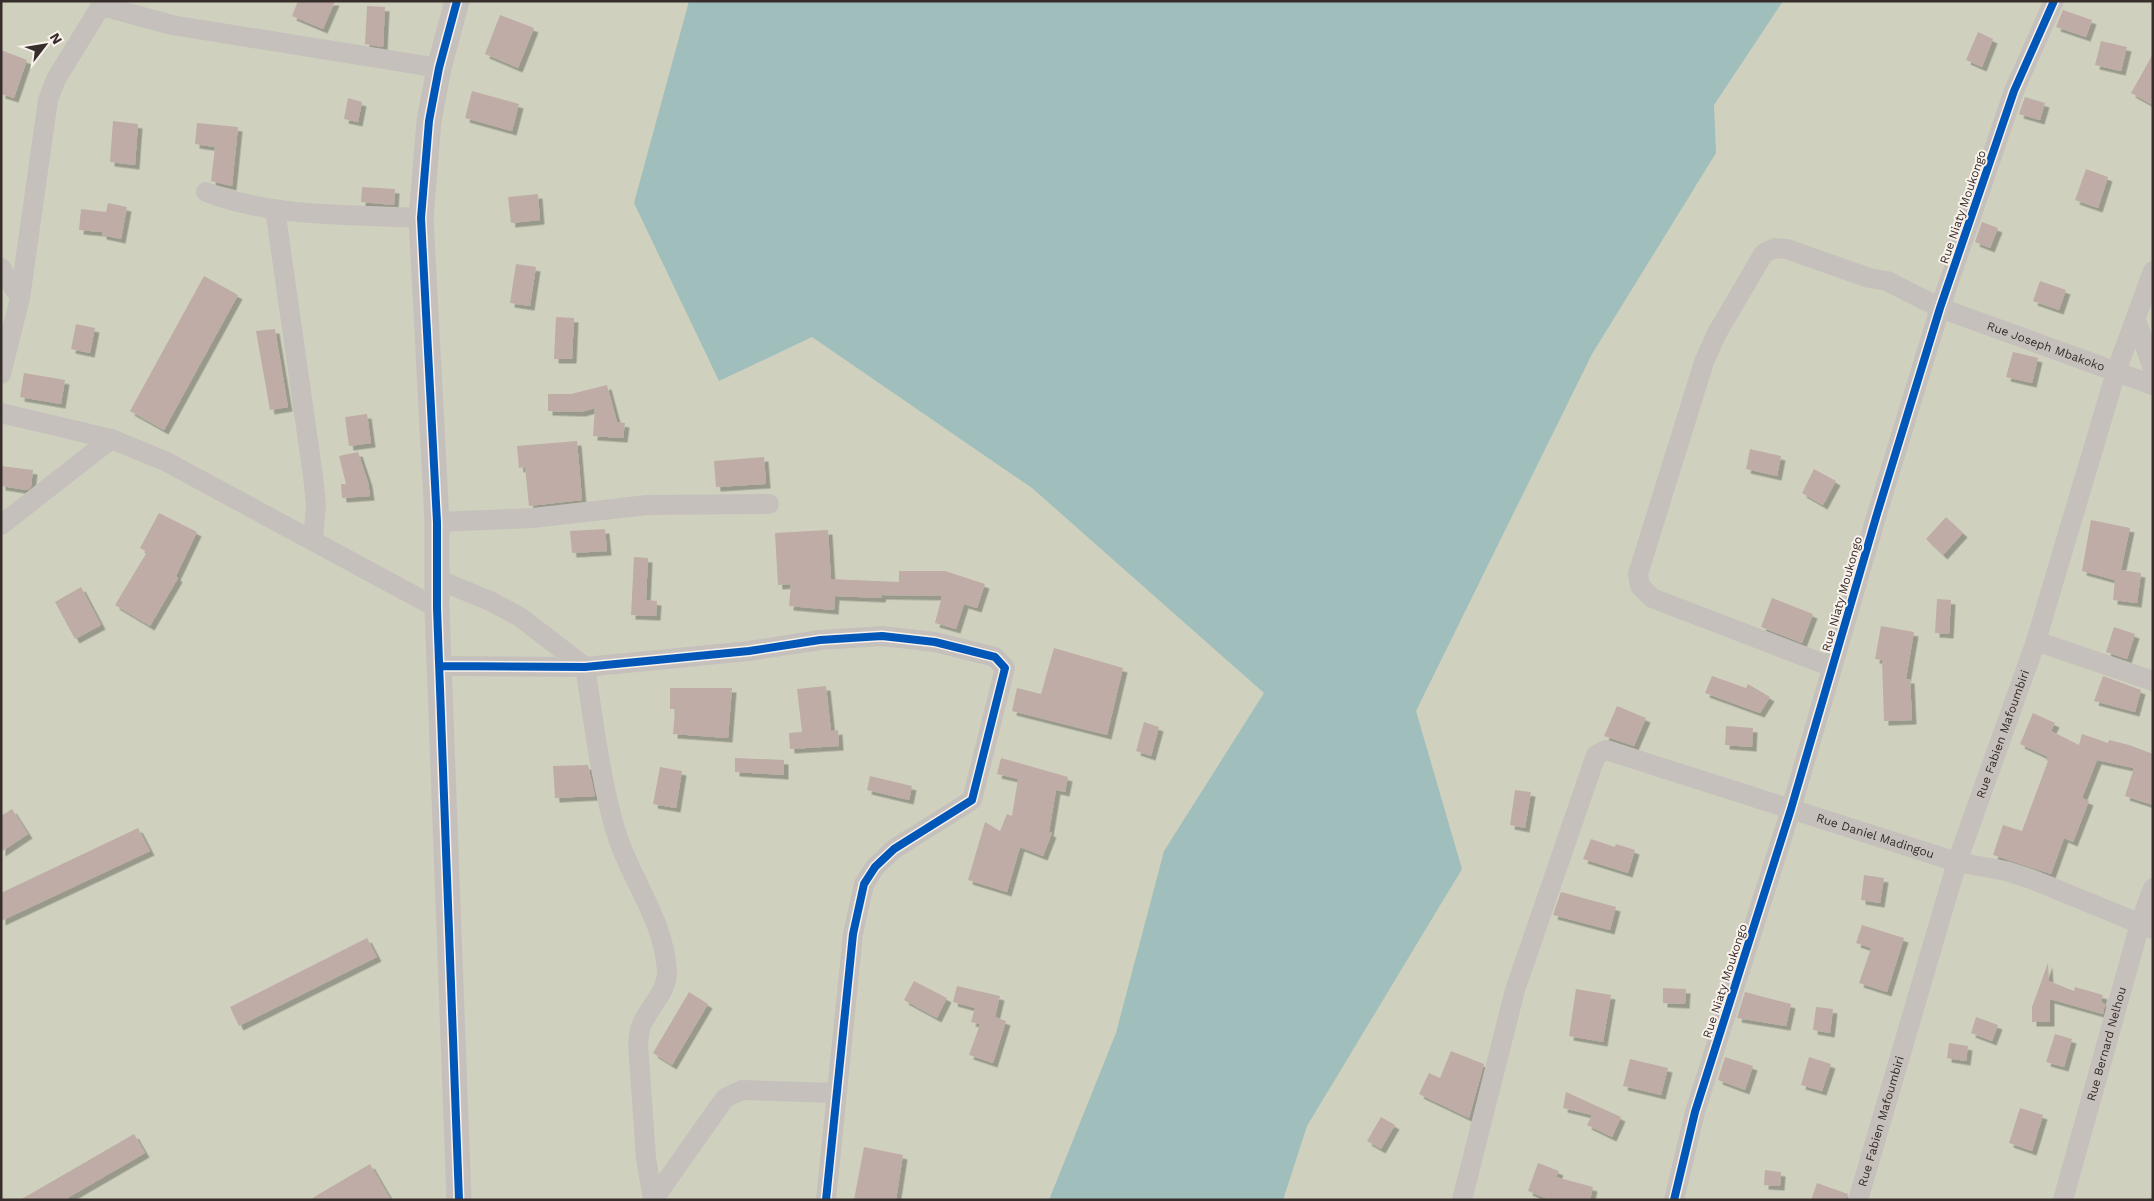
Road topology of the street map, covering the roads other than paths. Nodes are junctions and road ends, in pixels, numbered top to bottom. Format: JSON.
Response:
{"nodes":[{"id":1,"x":457,"y":1,"type":"edge"},
{"id":2,"x":2054,"y":1,"type":"edge"},
{"id":3,"x":103,"y":4,"type":"edge"},
{"id":4,"x":439,"y":68,"type":"junction"},
{"id":5,"x":206,"y":192,"type":"dead end"},
{"id":6,"x":275,"y":210,"type":"junction"},
{"id":7,"x":422,"y":218,"type":"junction"},
{"id":8,"x":1,"y":268,"type":"edge"},
{"id":9,"x":2153,"y":271,"type":"edge"},
{"id":10,"x":20,"y":298,"type":"junction"},
{"id":11,"x":1940,"y":308,"type":"junction"},
{"id":12,"x":2136,"y":320,"type":"junction"},
{"id":13,"x":2153,"y":369,"type":"edge"},
{"id":14,"x":2116,"y":372,"type":"junction"},
{"id":15,"x":1,"y":374,"type":"edge"},
{"id":16,"x":2153,"y":385,"type":"edge"},
{"id":17,"x":1,"y":413,"type":"edge"},
{"id":18,"x":111,"y":439,"type":"junction"},
{"id":19,"x":769,"y":504,"type":"dead end"},
{"id":20,"x":437,"y":522,"type":"junction"},
{"id":21,"x":1,"y":525,"type":"edge"},
{"id":22,"x":312,"y":541,"type":"junction"},
{"id":23,"x":437,"y":579,"type":"junction"},
{"id":24,"x":438,"y":608,"type":"junction"},
{"id":25,"x":2036,"y":640,"type":"junction"},
{"id":26,"x":441,"y":666,"type":"junction"},
{"id":27,"x":585,"y":667,"type":"junction"},
{"id":28,"x":1832,"y":667,"type":"junction"},
{"id":29,"x":2153,"y":681,"type":"edge"},
{"id":30,"x":1791,"y":809,"type":"junction"},
{"id":31,"x":1957,"y":862,"type":"junction"},
{"id":32,"x":2153,"y":888,"type":"edge"},
{"id":33,"x":2146,"y":926,"type":"edge"},
{"id":34,"x":836,"y":1093,"type":"junction"},
{"id":35,"x":459,"y":1200,"type":"edge"},
{"id":36,"x":653,"y":1200,"type":"edge"},
{"id":37,"x":826,"y":1200,"type":"edge"},
{"id":38,"x":1462,"y":1200,"type":"edge"},
{"id":39,"x":1674,"y":1200,"type":"edge"},
{"id":40,"x":1858,"y":1200,"type":"edge"},
{"id":41,"x":2063,"y":1200,"type":"edge"}],
"edges":[{"from":1,"to":4,"type":"street"},
{"from":2,"to":11,"type":"street","name":"Rue Niaty Moukongo"},
{"from":3,"to":4,"type":"street"},
{"from":3,"to":10,"type":"street"},
{"from":4,"to":7,"type":"street"},
{"from":5,"to":6,"type":"street"},
{"from":6,"to":7,"type":"street"},
{"from":6,"to":22,"type":"street"},
{"from":7,"to":20,"type":"street"},
{"from":8,"to":10,"type":"street"},
{"from":9,"to":12,"type":"street","name":"Rue Fabien Mafoumbiri"},
{"from":10,"to":15,"type":"street"},
{"from":11,"to":14,"type":"street","name":"Rue Joseph Mbakoko"},
{"from":11,"to":28,"type":"street","name":"Rue Niaty Moukongo"},
{"from":11,"to":28,"type":"street","name":"Rue Joseph Mbakoko"},
{"from":12,"to":13,"type":"street"},
{"from":12,"to":14,"type":"street","name":"Rue Fabien Mafoumbiri"},
{"from":14,"to":16,"type":"street","name":"Rue Joseph Mbakoko"},
{"from":14,"to":25,"type":"street","name":"Rue Fabien Mafoumbiri"},
{"from":17,"to":18,"type":"street"},
{"from":18,"to":21,"type":"street"},
{"from":18,"to":22,"type":"street"},
{"from":19,"to":20,"type":"street"},
{"from":20,"to":23,"type":"street"},
{"from":22,"to":24,"type":"street"},
{"from":23,"to":24,"type":"street"},
{"from":23,"to":27,"type":"street"},
{"from":24,"to":26,"type":"street"},
{"from":25,"to":29,"type":"street"},
{"from":25,"to":31,"type":"street","name":"Rue Fabien Mafoumbiri"},
{"from":26,"to":27,"type":"street"},
{"from":26,"to":35,"type":"street"},
{"from":27,"to":34,"type":"street"},
{"from":27,"to":36,"type":"street"},
{"from":28,"to":30,"type":"street","name":"Rue Niaty Moukongo"},
{"from":30,"to":31,"type":"street","name":"Rue Daniel Madingou"},
{"from":30,"to":38,"type":"street","name":"Rue Daniel Madingou"},
{"from":30,"to":39,"type":"street","name":"Rue Niaty Moukongo"},
{"from":31,"to":33,"type":"street","name":"Rue Daniel Madingou"},
{"from":31,"to":40,"type":"street","name":"Rue Fabien Mafoumbiri"},
{"from":32,"to":33,"type":"street","name":"Rue Bernard Nelhou"},
{"from":33,"to":41,"type":"street","name":"Rue Bernard Nelhou"},
{"from":34,"to":36,"type":"street"},
{"from":34,"to":37,"type":"street"}]}
